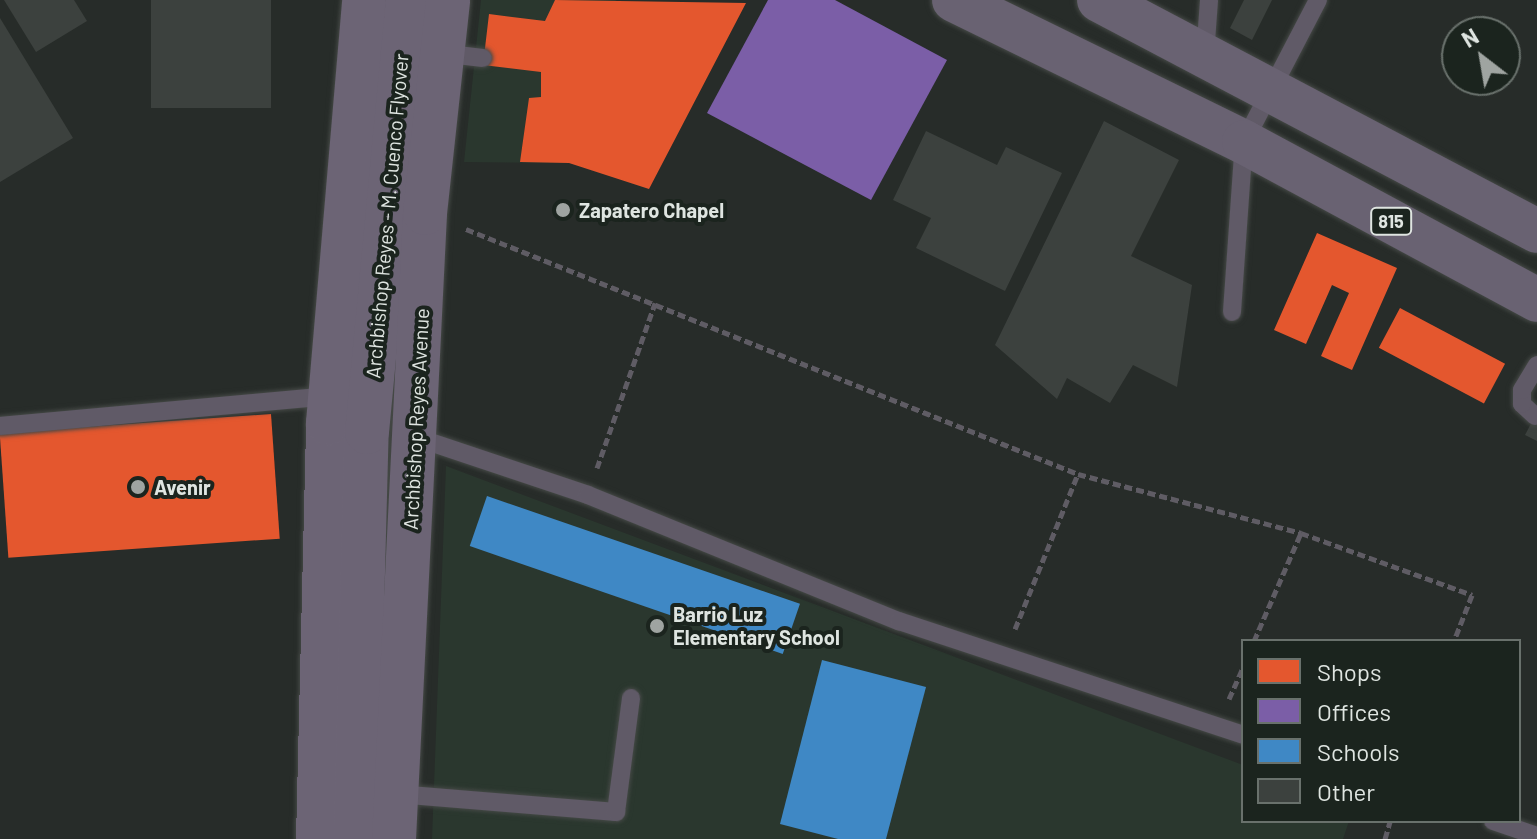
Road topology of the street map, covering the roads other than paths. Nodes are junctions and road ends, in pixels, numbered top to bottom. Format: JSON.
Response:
{"nodes":[{"id":1,"x":364,"y":0,"type":"edge"},
{"id":2,"x":408,"y":0,"type":"edge"},
{"id":3,"x":448,"y":0,"type":"edge"},
{"id":4,"x":954,"y":0,"type":"edge"},
{"id":5,"x":1099,"y":0,"type":"edge"},
{"id":6,"x":1209,"y":0,"type":"edge"},
{"id":7,"x":1318,"y":0,"type":"edge"},
{"id":8,"x":437,"y":53,"type":"junction"},
{"id":9,"x":1204,"y":57,"type":"junction"},
{"id":10,"x":483,"y":58,"type":"dead end"},
{"id":11,"x":1270,"y":94,"type":"junction"},
{"id":12,"x":1244,"y":142,"type":"junction"},
{"id":13,"x":1537,"y":231,"type":"edge"},
{"id":14,"x":1537,"y":300,"type":"edge"},
{"id":15,"x":1232,"y":312,"type":"dead end"},
{"id":16,"x":1537,"y":365,"type":"edge"},
{"id":17,"x":333,"y":396,"type":"junction"},
{"id":18,"x":1535,"y":416,"type":"dead end"},
{"id":19,"x":0,"y":426,"type":"edge"},
{"id":20,"x":415,"y":437,"type":"junction"},
{"id":21,"x":631,"y":698,"type":"dead end"},
{"id":22,"x":1241,"y":734,"type":"edge"},
{"id":23,"x":397,"y":794,"type":"junction"},
{"id":24,"x":1499,"y":823,"type":"edge"},
{"id":25,"x":1537,"y":836,"type":"edge"},
{"id":26,"x":318,"y":839,"type":"edge"},
{"id":27,"x":356,"y":839,"type":"edge"},
{"id":28,"x":394,"y":839,"type":"edge"}],
"edges":[{"from":1,"to":17,"type":"main road"},
{"from":2,"to":27,"type":"main road","name":"Archbishop Reyes - M. Cuenco Flyover"},
{"from":3,"to":8,"type":"main road","name":"Archbishop Reyes Avenue"},
{"from":4,"to":12,"type":"main road","number":"815"},
{"from":5,"to":9,"type":"main road"},
{"from":6,"to":9,"type":"lane"},
{"from":7,"to":11,"type":"lane"},
{"from":8,"to":10,"type":"lane"},
{"from":8,"to":20,"type":"main road","name":"Archbishop Reyes Avenue"},
{"from":9,"to":11,"type":"main road"},
{"from":11,"to":12,"type":"lane"},
{"from":11,"to":13,"type":"main road"},
{"from":12,"to":14,"type":"main road","number":"815"},
{"from":12,"to":15,"type":"lane"},
{"from":16,"to":18,"type":"lane"},
{"from":17,"to":19,"type":"lane"},
{"from":17,"to":26,"type":"main road"},
{"from":20,"to":22,"type":"lane"},
{"from":20,"to":23,"type":"main road","name":"Archbishop Reyes Avenue"},
{"from":21,"to":23,"type":"lane"},
{"from":23,"to":28,"type":"main road","name":"Archbishop Reyes Avenue"},
{"from":24,"to":25,"type":"lane"}]}
